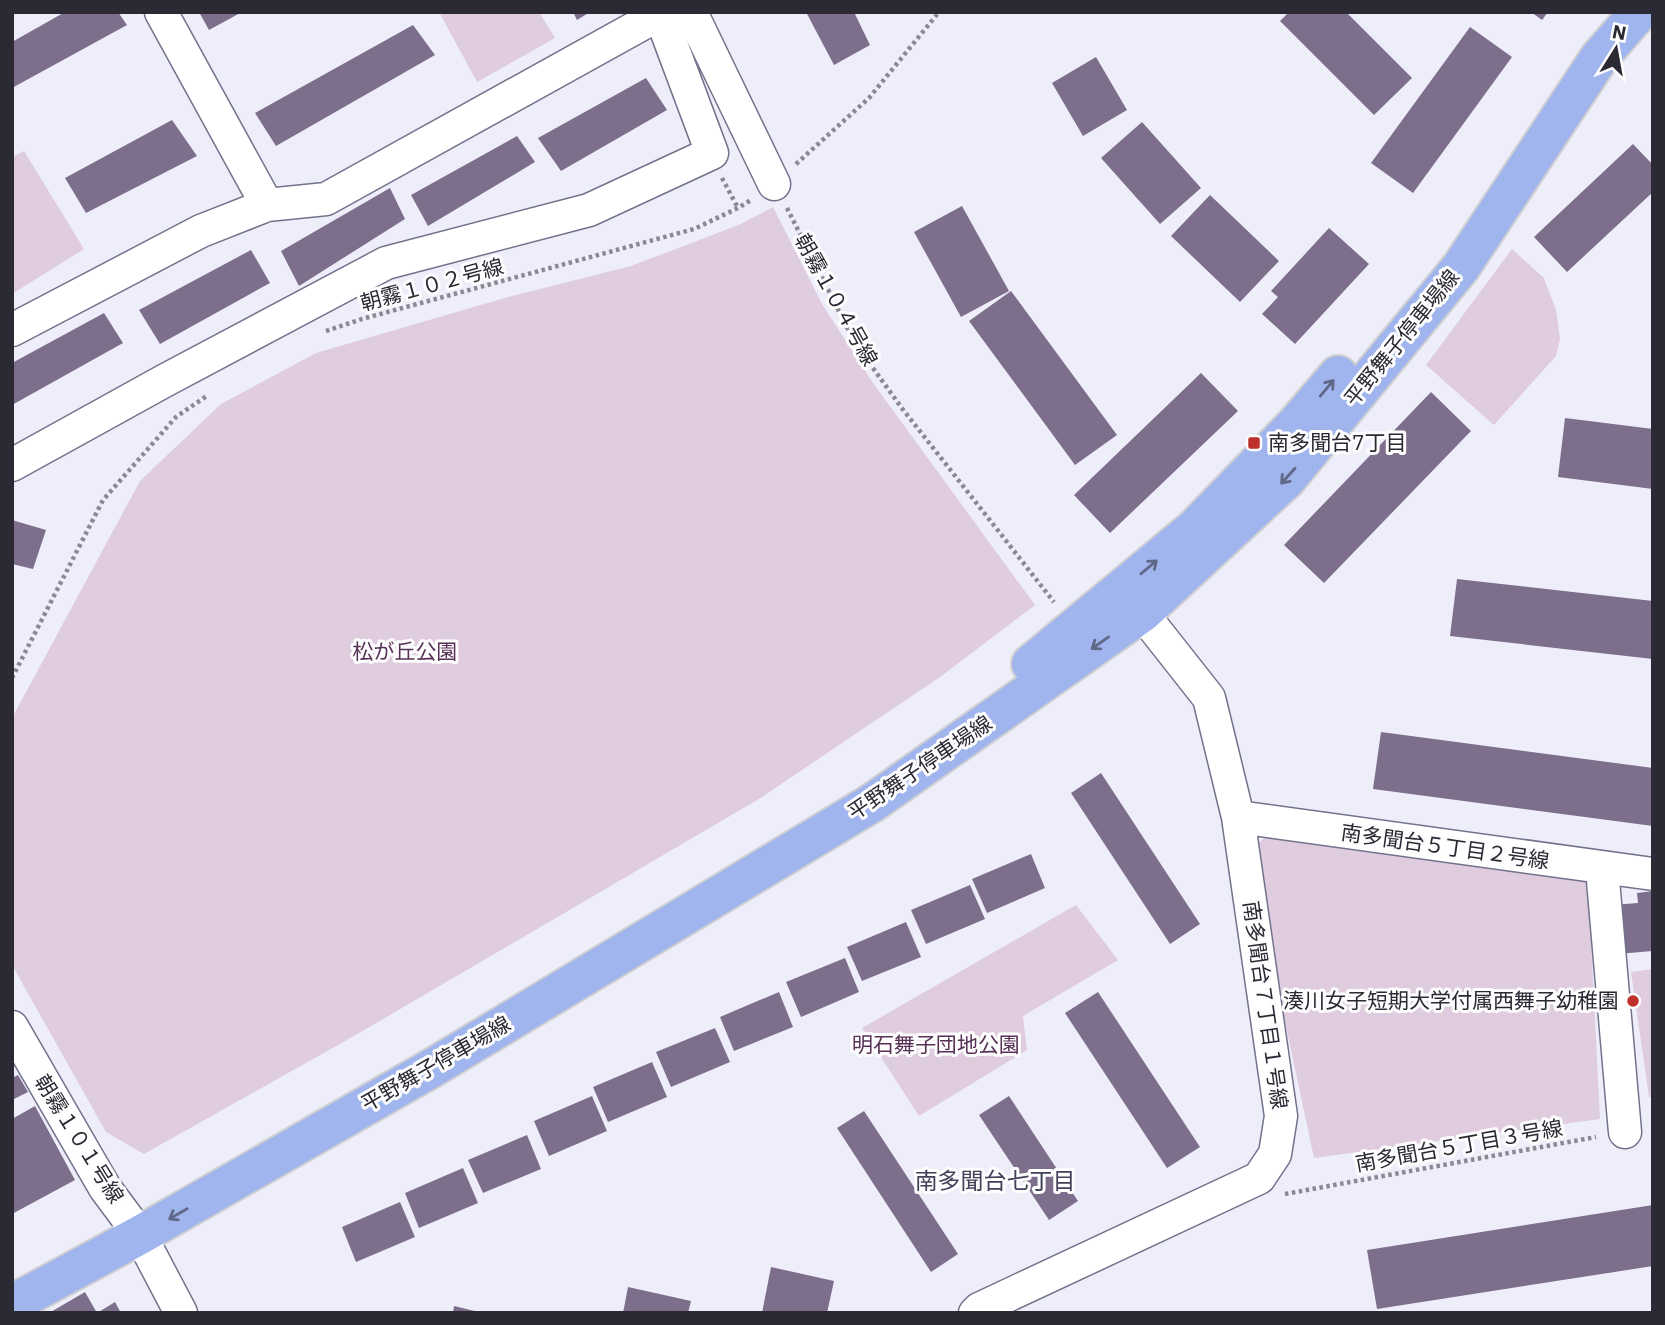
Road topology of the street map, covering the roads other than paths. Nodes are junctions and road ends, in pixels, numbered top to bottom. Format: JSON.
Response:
{"nodes":[{"id":1,"x":161,"y":12,"type":"edge"},
{"id":2,"x":691,"y":12,"type":"edge"},
{"id":3,"x":1610,"y":12,"type":"edge"},
{"id":4,"x":1639,"y":12,"type":"edge"},
{"id":5,"x":660,"y":13,"type":"edge"},
{"id":6,"x":774,"y":184,"type":"road end"},
{"id":7,"x":267,"y":205,"type":"junction"},
{"id":8,"x":12,"y":330,"type":"edge"},
{"id":9,"x":12,"y":465,"type":"edge"},
{"id":10,"x":1130,"y":604,"type":"junction"},
{"id":11,"x":1238,"y":817,"type":"junction"},
{"id":12,"x":1602,"y":869,"type":"junction"},
{"id":13,"x":1653,"y":874,"type":"edge"},
{"id":14,"x":12,"y":1027,"type":"edge"},
{"id":15,"x":1625,"y":1132,"type":"road end"},
{"id":16,"x":133,"y":1224,"type":"junction"},
{"id":17,"x":12,"y":1275,"type":"edge"},
{"id":18,"x":12,"y":1304,"type":"edge"},
{"id":19,"x":181,"y":1313,"type":"edge"},
{"id":20,"x":975,"y":1313,"type":"edge"}],
"edges":[{"from":1,"to":7,"type":"street"},
{"from":2,"to":6,"type":"street"},
{"from":10,"to":3,"type":"main road","name":"平野舞子停車場線","one_way":true},
{"from":4,"to":10,"type":"main road","name":"平野舞子停車場線","one_way":true},
{"from":5,"to":7,"type":"street"},
{"from":5,"to":9,"type":"street"},
{"from":7,"to":8,"type":"street"},
{"from":10,"to":11,"type":"street","name":"南多聞台７丁目１号線"},
{"from":10,"to":16,"type":"main road","name":"平野舞子停車場線"},
{"from":10,"to":16,"type":"main road","name":"平野舞子停車場線","one_way":true},
{"from":11,"to":12,"type":"street","name":"南多聞台５丁目２号線"},
{"from":11,"to":20,"type":"street","name":"南多聞台７丁目１号線"},
{"from":12,"to":13,"type":"street","name":"南多聞台５丁目２号線"},
{"from":12,"to":15,"type":"street"},
{"from":14,"to":16,"type":"street","name":"朝霧１０１号線"},
{"from":16,"to":17,"type":"main road","name":"平野舞子停車場線"},
{"from":16,"to":18,"type":"main road","name":"平野舞子停車場線"},
{"from":16,"to":19,"type":"street","name":"朝霧１０１号線"}]}
